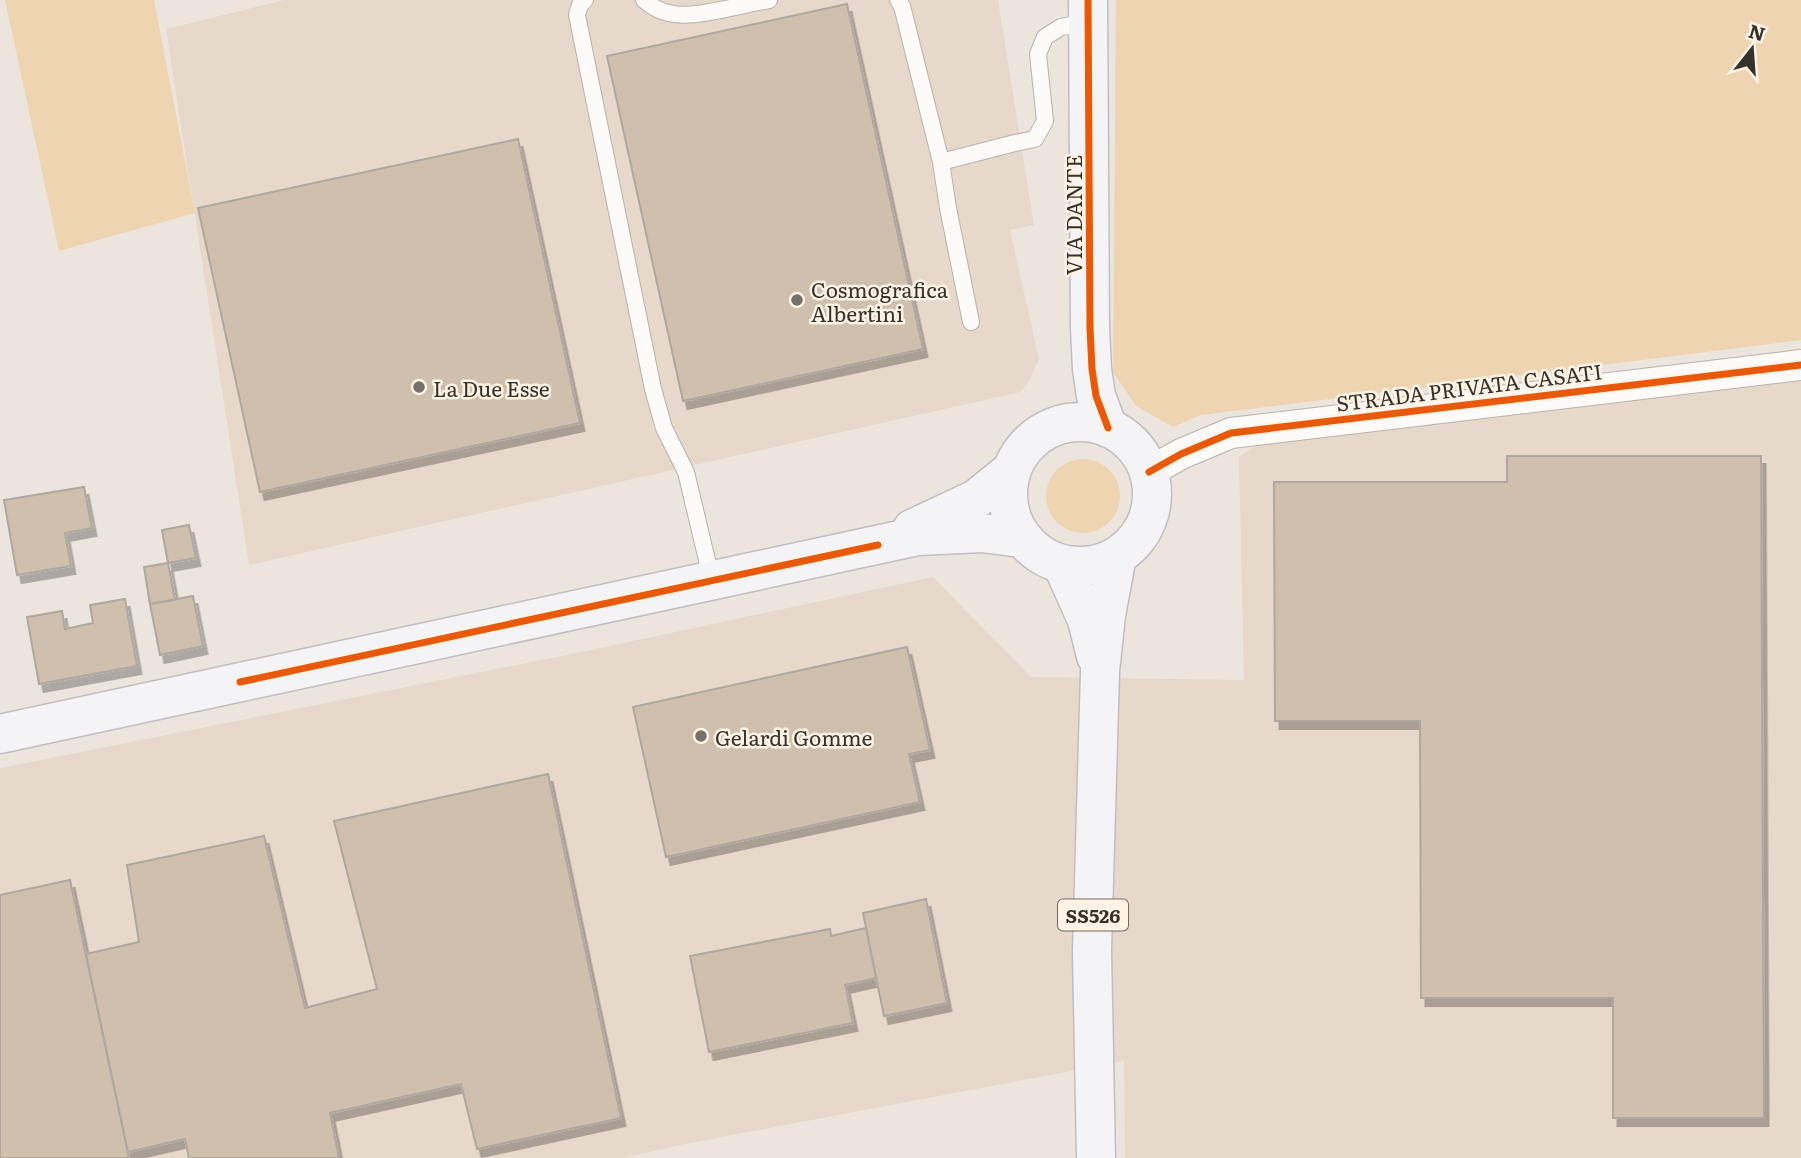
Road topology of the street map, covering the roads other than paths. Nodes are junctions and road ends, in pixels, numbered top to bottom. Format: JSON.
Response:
{"nodes":[{"id":1,"x":586,"y":0,"type":"edge"},
{"id":2,"x":644,"y":0,"type":"edge"},
{"id":3,"x":769,"y":0,"type":"edge"},
{"id":4,"x":898,"y":0,"type":"edge"},
{"id":5,"x":1088,"y":11,"type":"edge"},
{"id":6,"x":941,"y":162,"type":"junction"},
{"id":7,"x":971,"y":322,"type":"dead end"},
{"id":8,"x":1801,"y":365,"type":"edge"},
{"id":9,"x":1108,"y":428,"type":"junction"},
{"id":10,"x":1012,"y":470,"type":"junction"},
{"id":11,"x":1149,"y":472,"type":"junction"},
{"id":12,"x":1022,"y":538,"type":"junction"},
{"id":13,"x":878,"y":545,"type":"junction"},
{"id":14,"x":1117,"y":556,"type":"junction"},
{"id":15,"x":1062,"y":564,"type":"junction"},
{"id":16,"x":712,"y":581,"type":"junction"},
{"id":17,"x":1100,"y":671,"type":"junction"},
{"id":18,"x":0,"y":733,"type":"edge"},
{"id":19,"x":1096,"y":1158,"type":"edge"}],
"edges":[{"from":1,"to":16,"type":"lane"},
{"from":2,"to":3,"type":"lane"},
{"from":4,"to":6,"type":"lane"},
{"from":5,"to":6,"type":"lane"},
{"from":5,"to":9,"type":"main road","name":"VIA DANTE"},
{"from":6,"to":7,"type":"lane"},
{"from":8,"to":11,"type":"street","name":"STRADA PRIVATA CASATI"},
{"from":9,"to":10,"type":"main road"},
{"from":9,"to":11,"type":"main road"},
{"from":10,"to":12,"type":"main road"},
{"from":10,"to":13,"type":"main road"},
{"from":11,"to":14,"type":"main road"},
{"from":12,"to":13,"type":"main road"},
{"from":12,"to":15,"type":"main road"},
{"from":13,"to":16,"type":"main road"},
{"from":14,"to":15,"type":"main road"},
{"from":14,"to":17,"type":"main road","number":"SS526"},
{"from":15,"to":17,"type":"main road","number":"SS526"},
{"from":16,"to":18,"type":"main road"},
{"from":17,"to":19,"type":"main road","number":"SS526"}]}
